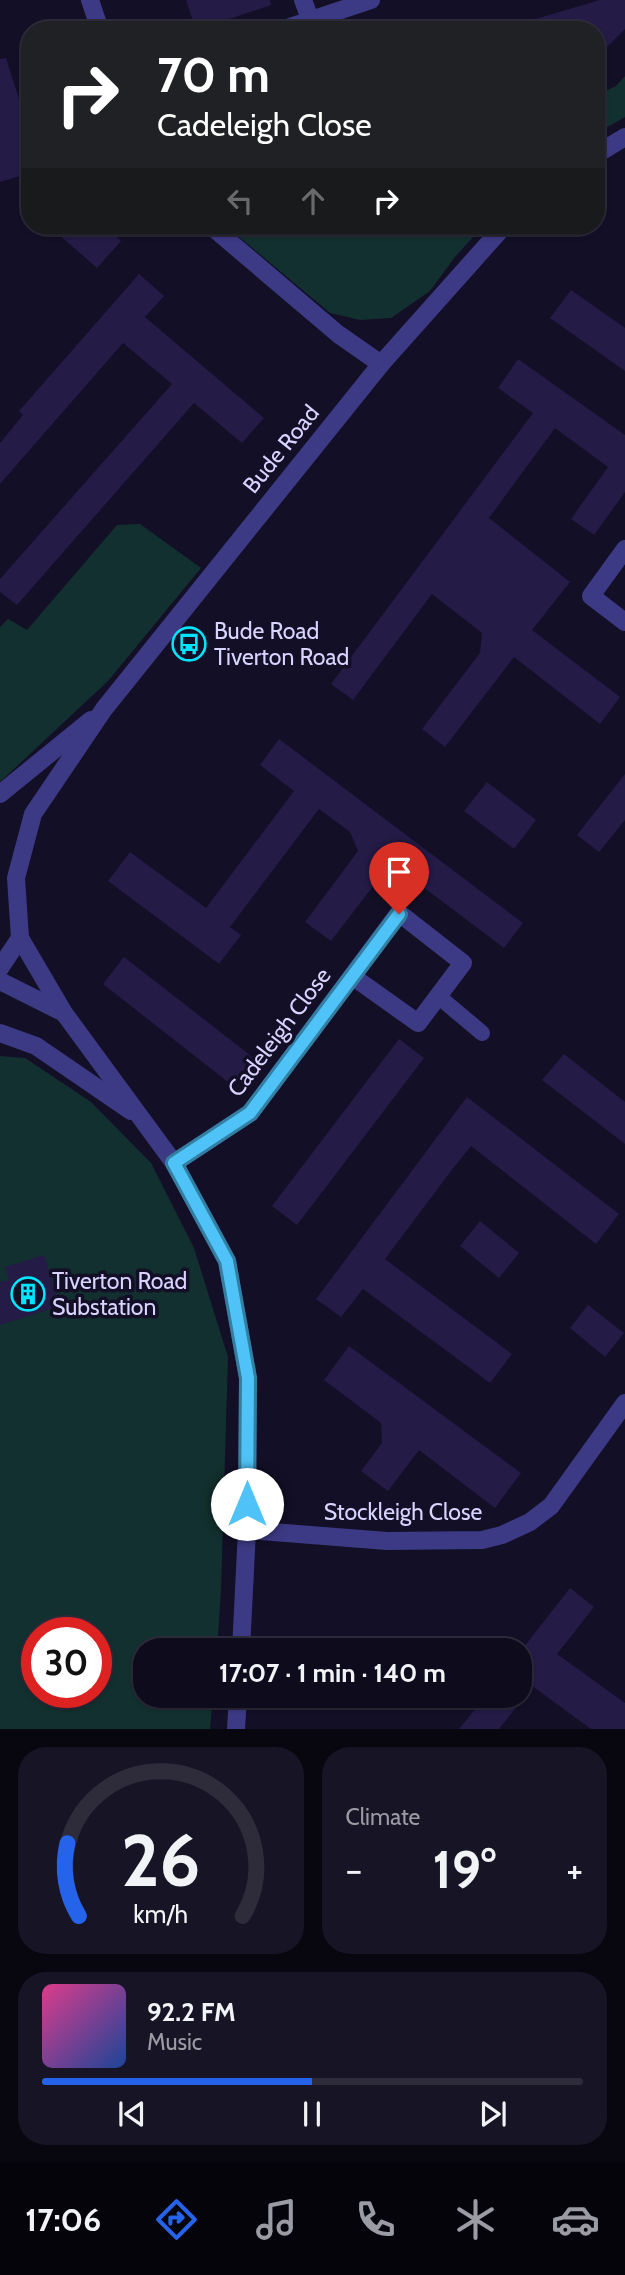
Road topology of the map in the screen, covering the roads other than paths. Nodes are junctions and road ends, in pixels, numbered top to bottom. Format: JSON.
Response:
{"nodes":[{"id":1,"x":90,"y":0,"type":"edge"},
{"id":2,"x":303,"y":0,"type":"edge"},
{"id":3,"x":371,"y":0,"type":"edge"},
{"id":4,"x":310,"y":19,"type":"junction"},
{"id":5,"x":97,"y":21,"type":"edge"},
{"id":6,"x":305,"y":21,"type":"edge"},
{"id":7,"x":625,"y":137,"type":"edge"},
{"id":8,"x":605,"y":149,"type":"edge"},
{"id":9,"x":222,"y":235,"type":"edge"},
{"id":10,"x":496,"y":235,"type":"edge"},
{"id":11,"x":381,"y":364,"type":"junction"},
{"id":12,"x":625,"y":549,"type":"edge"},
{"id":13,"x":625,"y":622,"type":"edge"},
{"id":14,"x":104,"y":709,"type":"junction"},
{"id":15,"x":0,"y":794,"type":"edge"},
{"id":16,"x":20,"y":938,"type":"junction"},
{"id":17,"x":0,"y":968,"type":"edge"},
{"id":18,"x":352,"y":976,"type":"junction"},
{"id":19,"x":0,"y":981,"type":"edge"},
{"id":20,"x":438,"y":996,"type":"junction"},
{"id":21,"x":64,"y":1013,"type":"junction"},
{"id":22,"x":0,"y":1033,"type":"edge"},
{"id":23,"x":482,"y":1033,"type":"dead end"},
{"id":24,"x":145,"y":1121,"type":"junction"},
{"id":25,"x":174,"y":1163,"type":"junction"},
{"id":26,"x":625,"y":1403,"type":"edge"},
{"id":27,"x":247,"y":1530,"type":"junction"},
{"id":28,"x":242,"y":1638,"type":"edge"},
{"id":29,"x":237,"y":1708,"type":"edge"},
{"id":30,"x":236,"y":1729,"type":"edge"}],
"edges":[{"from":1,"to":5,"type":"street"},
{"from":2,"to":4,"type":"street"},
{"from":3,"to":4,"type":"street"},
{"from":4,"to":6,"type":"street"},
{"from":7,"to":8,"type":"street"},
{"from":9,"to":11,"type":"street"},
{"from":10,"to":11,"type":"street","name":"Bude Road"},
{"from":11,"to":14,"type":"street","name":"Bude Road"},
{"from":12,"to":13,"type":"street"},
{"from":14,"to":15,"type":"street","name":"Bude Road"},
{"from":14,"to":16,"type":"street","name":"Bude Road"},
{"from":16,"to":17,"type":"street"},
{"from":16,"to":21,"type":"street"},
{"from":18,"to":20,"type":"street","name":"Cadeleigh Close"},
{"from":18,"to":20,"type":"street","name":"Cadeleigh Close"},
{"from":18,"to":25,"type":"street","name":"Cadeleigh Close"},
{"from":19,"to":21,"type":"street"},
{"from":20,"to":23,"type":"lane"},
{"from":21,"to":24,"type":"street"},
{"from":22,"to":24,"type":"street"},
{"from":24,"to":25,"type":"street"},
{"from":25,"to":27,"type":"street"},
{"from":26,"to":27,"type":"street","name":"Stockleigh Close"},
{"from":27,"to":28,"type":"street"},
{"from":29,"to":30,"type":"street"}]}
